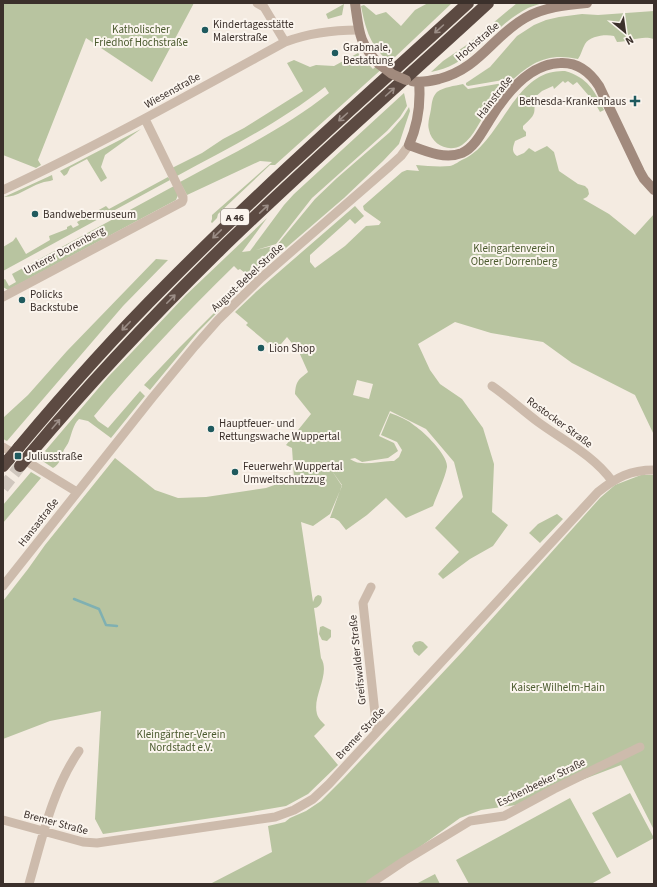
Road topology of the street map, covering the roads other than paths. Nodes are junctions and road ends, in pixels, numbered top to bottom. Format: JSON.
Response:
{"nodes":[{"id":1,"x":257,"y":3,"type":"edge"},
{"id":2,"x":355,"y":3,"type":"edge"},
{"id":3,"x":468,"y":3,"type":"edge"},
{"id":4,"x":488,"y":3,"type":"edge"},
{"id":5,"x":587,"y":3,"type":"edge"},
{"id":6,"x":358,"y":30,"type":"junction"},
{"id":7,"x":285,"y":42,"type":"junction"},
{"id":8,"x":419,"y":82,"type":"junction"},
{"id":9,"x":145,"y":119,"type":"junction"},
{"id":10,"x":409,"y":145,"type":"junction"},
{"id":11,"x":3,"y":190,"type":"edge"},
{"id":12,"x":654,"y":190,"type":"edge"},
{"id":13,"x":3,"y":297,"type":"edge"},
{"id":14,"x":492,"y":386,"type":"dead end"},
{"id":15,"x":3,"y":447,"type":"edge"},
{"id":16,"x":6,"y":463,"type":"tunnel mouth"},
{"id":17,"x":20,"y":466,"type":"tunnel mouth"},
{"id":18,"x":654,"y":470,"type":"edge"},
{"id":19,"x":612,"y":481,"type":"junction"},
{"id":20,"x":77,"y":492,"type":"junction"},
{"id":21,"x":3,"y":586,"type":"edge"},
{"id":22,"x":371,"y":587,"type":"dead end"},
{"id":23,"x":378,"y":732,"type":"junction"},
{"id":24,"x":640,"y":747,"type":"dead end"},
{"id":25,"x":79,"y":751,"type":"dead end"},
{"id":26,"x":3,"y":820,"type":"edge"},
{"id":27,"x":44,"y":831,"type":"junction"},
{"id":28,"x":30,"y":884,"type":"edge"},
{"id":29,"x":370,"y":884,"type":"edge"}],
"edges":[{"from":1,"to":7,"type":"street"},
{"from":2,"to":6,"type":"street","name":"Hochstraße"},
{"from":3,"to":16,"type":"highway","number":"A 46","one_way":true,"bridge":true},
{"from":17,"to":4,"type":"highway","number":"A 46","one_way":true,"bridge":true},
{"from":5,"to":8,"type":"street","name":"Hochstraße"},
{"from":6,"to":7,"type":"street","name":"Wiesenstraße"},
{"from":6,"to":8,"type":"street","name":"Hochstraße","bridge":true},
{"from":7,"to":9,"type":"street","name":"Wiesenstraße"},
{"from":8,"to":10,"type":"street","name":"August-Bebel-Straße"},
{"from":9,"to":11,"type":"street","name":"Wiesenstraße"},
{"from":9,"to":13,"type":"street","name":"Unterer Dorrenberg"},
{"from":10,"to":12,"type":"street","name":"Hainstraße"},
{"from":10,"to":20,"type":"street","name":"August-Bebel-Straße"},
{"from":14,"to":19,"type":"street","name":"Rostocker Straße"},
{"from":15,"to":20,"type":"street"},
{"from":18,"to":19,"type":"street","name":"Bremer Straße"},
{"from":19,"to":23,"type":"street","name":"Bremer Straße"},
{"from":20,"to":21,"type":"street","name":"Hansastraße"},
{"from":22,"to":23,"type":"street","name":"Greifswalder Straße"},
{"from":23,"to":27,"type":"street","name":"Bremer Straße"},
{"from":24,"to":29,"type":"street","name":"Eschenbeeker Straße"},
{"from":25,"to":27,"type":"street"},
{"from":26,"to":27,"type":"street","name":"Bremer Straße"},
{"from":27,"to":28,"type":"street"}]}
